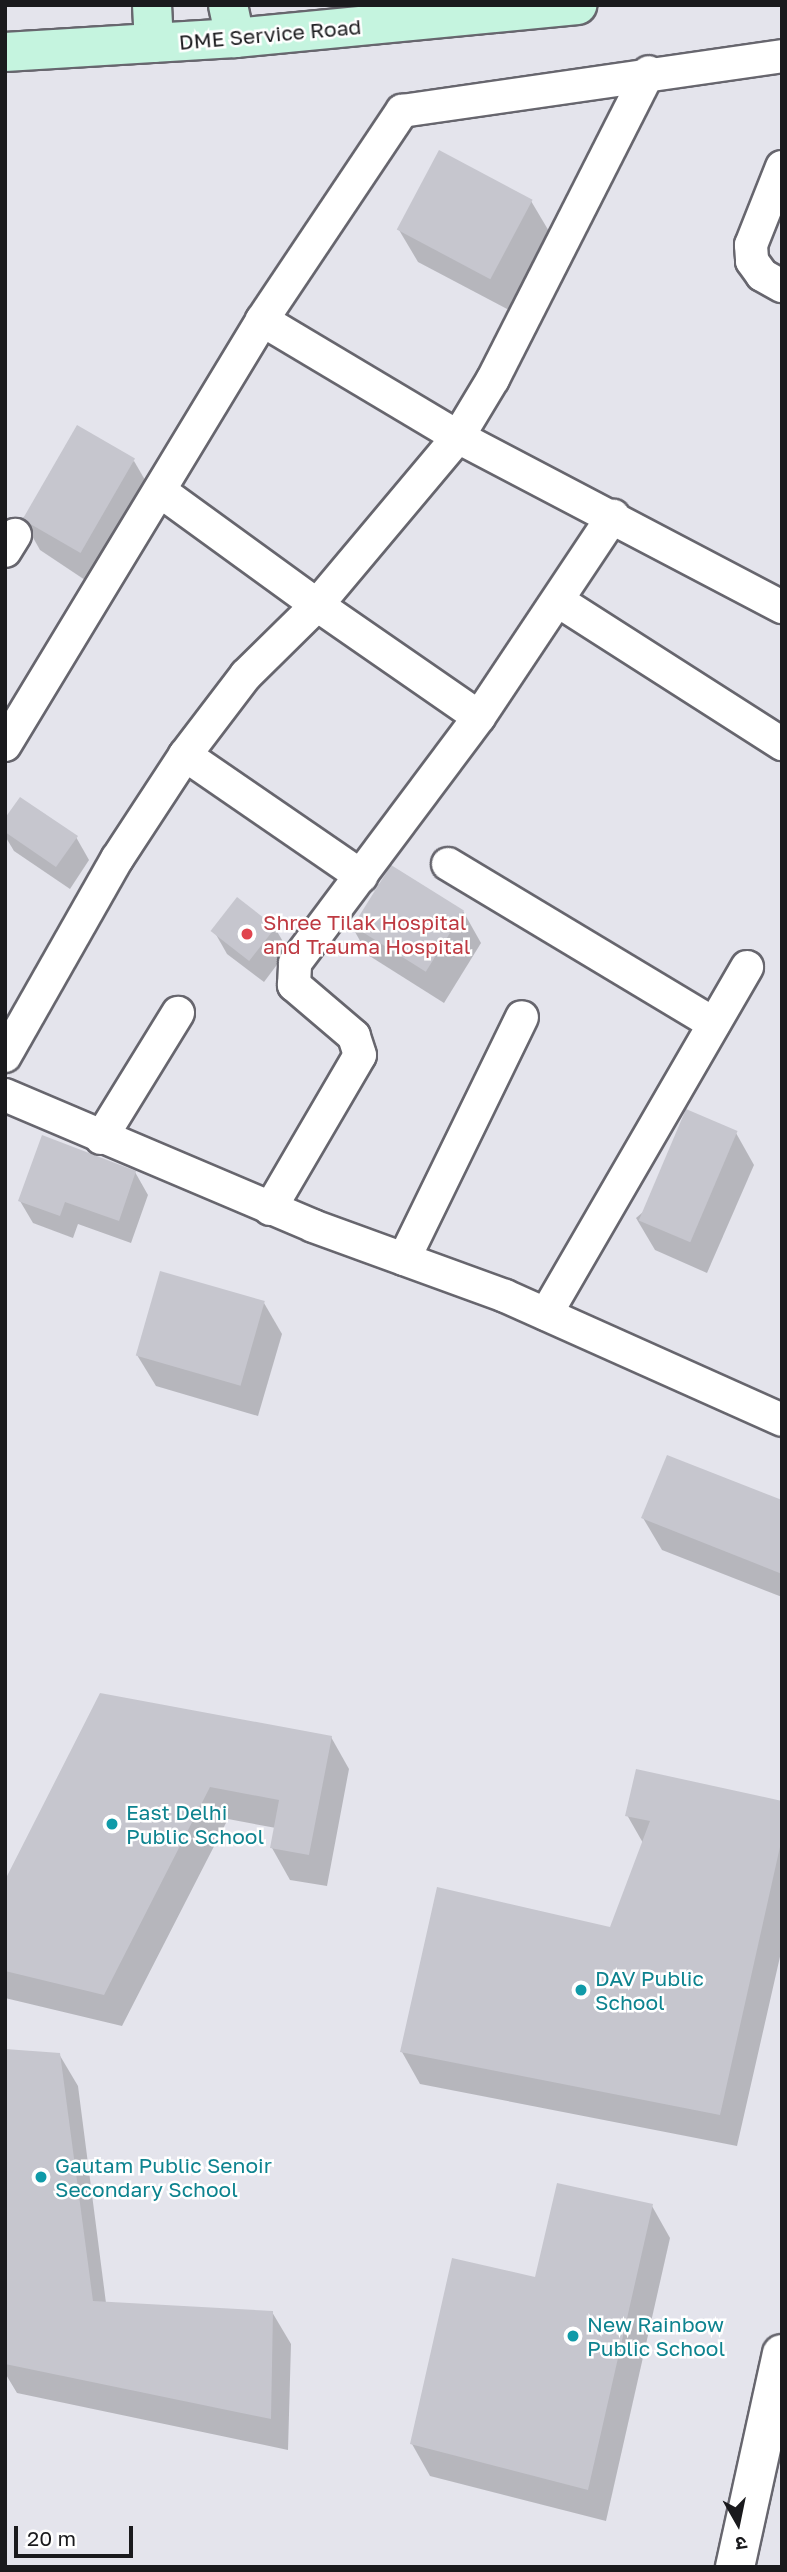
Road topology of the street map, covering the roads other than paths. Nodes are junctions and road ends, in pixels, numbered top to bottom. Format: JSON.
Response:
{"nodes":[{"id":1,"x":152,"y":5,"type":"edge"},
{"id":2,"x":577,"y":5,"type":"edge"},
{"id":3,"x":232,"y":22,"type":"edge"},
{"id":4,"x":155,"y":43,"type":"junction"},
{"id":5,"x":5,"y":52,"type":"edge"},
{"id":6,"x":782,"y":56,"type":"edge"},
{"id":7,"x":649,"y":72,"type":"junction"},
{"id":8,"x":782,"y":167,"type":"edge"},
{"id":9,"x":782,"y":286,"type":"edge"},
{"id":10,"x":261,"y":320,"type":"junction"},
{"id":11,"x":458,"y":437,"type":"junction"},
{"id":12,"x":160,"y":491,"type":"junction"},
{"id":13,"x":613,"y":516,"type":"junction"},
{"id":14,"x":560,"y":602,"type":"junction"},
{"id":15,"x":317,"y":605,"type":"junction"},
{"id":16,"x":782,"y":607,"type":"edge"},
{"id":17,"x":480,"y":717,"type":"junction"},
{"id":18,"x":5,"y":744,"type":"edge"},
{"id":19,"x":782,"y":744,"type":"edge"},
{"id":20,"x":185,"y":755,"type":"junction"},
{"id":21,"x":448,"y":863,"type":"dead end"},
{"id":22,"x":361,"y":876,"type":"junction"},
{"id":23,"x":747,"y":967,"type":"dead end"},
{"id":24,"x":178,"y":1013,"type":"dead end"},
{"id":25,"x":522,"y":1017,"type":"dead end"},
{"id":26,"x":714,"y":1024,"type":"junction"},
{"id":27,"x":5,"y":1056,"type":"edge"},
{"id":28,"x":5,"y":1095,"type":"edge"},
{"id":29,"x":102,"y":1138,"type":"junction"},
{"id":30,"x":270,"y":1209,"type":"junction"},
{"id":31,"x":404,"y":1259,"type":"junction"},
{"id":32,"x":546,"y":1314,"type":"junction"},
{"id":33,"x":782,"y":1420,"type":"edge"},
{"id":34,"x":782,"y":2354,"type":"edge"},
{"id":35,"x":735,"y":2567,"type":"edge"}],
"edges":[{"from":1,"to":4,"type":"main road"},
{"from":2,"to":3,"type":"main road","name":"DME Service Road"},
{"from":3,"to":4,"type":"main road","name":"DME Service Road"},
{"from":4,"to":5,"type":"main road","name":"DME Service Road"},
{"from":6,"to":7,"type":"street"},
{"from":7,"to":10,"type":"street"},
{"from":7,"to":11,"type":"street"},
{"from":8,"to":9,"type":"street"},
{"from":10,"to":11,"type":"street"},
{"from":10,"to":12,"type":"street"},
{"from":11,"to":13,"type":"street"},
{"from":11,"to":15,"type":"street"},
{"from":12,"to":15,"type":"street"},
{"from":12,"to":18,"type":"street"},
{"from":13,"to":14,"type":"street"},
{"from":13,"to":16,"type":"street"},
{"from":14,"to":17,"type":"street"},
{"from":14,"to":19,"type":"street"},
{"from":15,"to":17,"type":"street"},
{"from":15,"to":20,"type":"street"},
{"from":17,"to":22,"type":"street"},
{"from":20,"to":22,"type":"street"},
{"from":20,"to":27,"type":"street"},
{"from":21,"to":26,"type":"street"},
{"from":22,"to":30,"type":"street"},
{"from":23,"to":26,"type":"street"},
{"from":24,"to":29,"type":"street"},
{"from":25,"to":31,"type":"street"},
{"from":26,"to":32,"type":"street"},
{"from":28,"to":29,"type":"street"},
{"from":29,"to":30,"type":"street"},
{"from":30,"to":31,"type":"street"},
{"from":31,"to":32,"type":"street"},
{"from":32,"to":33,"type":"street"},
{"from":34,"to":35,"type":"street"}]}
